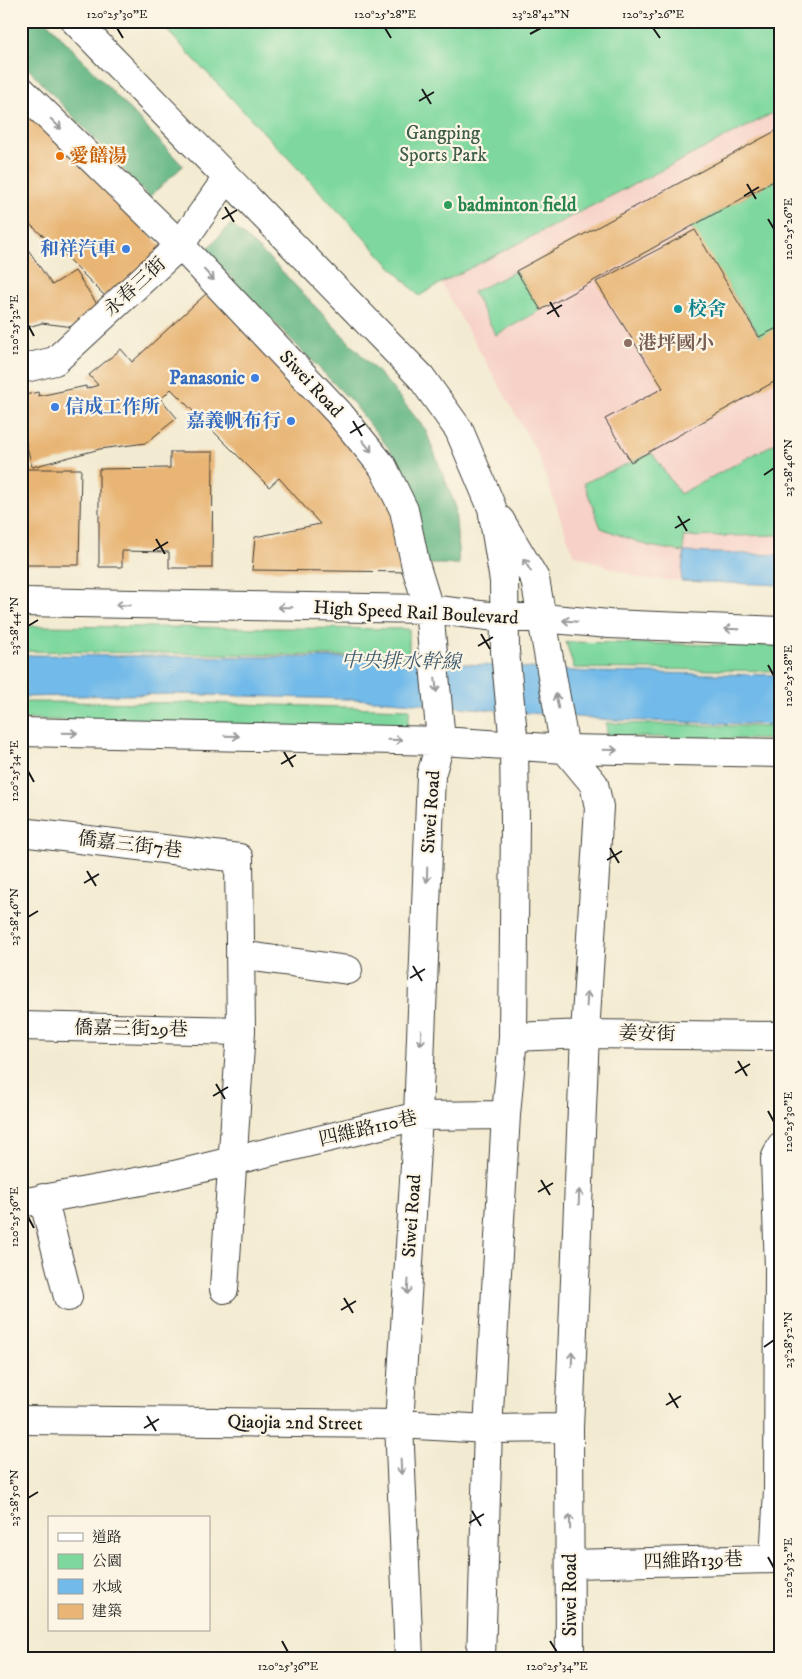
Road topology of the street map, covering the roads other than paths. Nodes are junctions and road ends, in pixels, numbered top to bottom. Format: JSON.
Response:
{"nodes":[{"id":1,"x":75,"y":21,"type":"edge"},
{"id":2,"x":21,"y":90,"type":"edge"},
{"id":3,"x":227,"y":178,"type":"junction"},
{"id":4,"x":180,"y":245,"type":"junction"},
{"id":5,"x":21,"y":369,"type":"edge"},
{"id":6,"x":492,"y":508,"type":"junction"},
{"id":7,"x":21,"y":602,"type":"edge"},
{"id":8,"x":430,"y":609,"type":"junction"},
{"id":9,"x":505,"y":618,"type":"junction"},
{"id":10,"x":542,"y":618,"type":"junction"},
{"id":11,"x":781,"y":631,"type":"edge"},
{"id":12,"x":21,"y":732,"type":"edge"},
{"id":13,"x":441,"y":740,"type":"junction"},
{"id":14,"x":514,"y":745,"type":"junction"},
{"id":15,"x":565,"y":749,"type":"junction"},
{"id":16,"x":781,"y":753,"type":"edge"},
{"id":17,"x":21,"y":832,"type":"edge"},
{"id":18,"x":240,"y":955,"type":"junction"},
{"id":19,"x":348,"y":970,"type":"dead end"},
{"id":20,"x":21,"y":1026,"type":"edge"},
{"id":21,"x":241,"y":1031,"type":"junction"},
{"id":22,"x":585,"y":1034,"type":"junction"},
{"id":23,"x":781,"y":1036,"type":"edge"},
{"id":24,"x":513,"y":1038,"type":"junction"},
{"id":25,"x":506,"y":1115,"type":"junction"},
{"id":26,"x":418,"y":1116,"type":"junction"},
{"id":27,"x":781,"y":1146,"type":"edge"},
{"id":28,"x":233,"y":1160,"type":"junction"},
{"id":29,"x":32,"y":1200,"type":"edge"},
{"id":30,"x":780,"y":1268,"type":"edge"},
{"id":31,"x":224,"y":1289,"type":"dead end"},
{"id":32,"x":68,"y":1297,"type":"dead end"},
{"id":33,"x":21,"y":1420,"type":"edge"},
{"id":34,"x":399,"y":1424,"type":"junction"},
{"id":35,"x":569,"y":1428,"type":"junction"},
{"id":36,"x":488,"y":1429,"type":"junction"},
{"id":37,"x":779,"y":1491,"type":"edge"},
{"id":38,"x":571,"y":1564,"type":"junction"},
{"id":39,"x":409,"y":1658,"type":"edge"},
{"id":40,"x":481,"y":1658,"type":"edge"},
{"id":41,"x":570,"y":1658,"type":"edge"}],
"edges":[{"from":1,"to":3,"type":"street","name":"Siwei Road"},
{"from":2,"to":4,"type":"street","name":"Siwei Road","one_way":true},
{"from":3,"to":4,"type":"street","name":"永春三街"},
{"from":3,"to":6,"type":"street","name":"Siwei Road"},
{"from":4,"to":5,"type":"street","name":"永春三街"},
{"from":4,"to":8,"type":"street","name":"Siwei Road","one_way":true},
{"from":6,"to":9,"type":"street","name":"Siwei Road"},
{"from":10,"to":6,"type":"street","name":"Siwei Road","one_way":true},
{"from":8,"to":7,"type":"street","name":"High Speed Rail Boulevard","one_way":true},
{"from":8,"to":9,"type":"street","name":"High Speed Rail Boulevard"},
{"from":8,"to":13,"type":"street","name":"Siwei Road","one_way":true},
{"from":9,"to":10,"type":"street","name":"High Speed Rail Boulevard"},
{"from":9,"to":14,"type":"street","name":"Siwei Road"},
{"from":11,"to":10,"type":"street","name":"High Speed Rail Boulevard","one_way":true},
{"from":15,"to":10,"type":"street","name":"Siwei Road","one_way":true},
{"from":12,"to":13,"type":"street","one_way":true},
{"from":13,"to":14,"type":"street"},
{"from":13,"to":26,"type":"street","name":"Siwei Road","one_way":true},
{"from":14,"to":15,"type":"street"},
{"from":14,"to":24,"type":"street","name":"Siwei Road"},
{"from":15,"to":16,"type":"street","one_way":true},
{"from":22,"to":15,"type":"street","name":"Siwei Road","one_way":true},
{"from":17,"to":18,"type":"street","name":"僑嘉三街7巷"},
{"from":18,"to":19,"type":"street"},
{"from":18,"to":21,"type":"street"},
{"from":20,"to":21,"type":"street","name":"僑嘉三街29巷"},
{"from":21,"to":28,"type":"street"},
{"from":22,"to":23,"type":"street","name":"姜安街"},
{"from":22,"to":24,"type":"street","name":"姜安街"},
{"from":35,"to":22,"type":"street","name":"Siwei Road","one_way":true},
{"from":24,"to":25,"type":"street","name":"Siwei Road"},
{"from":25,"to":26,"type":"street","name":"四維路110巷"},
{"from":25,"to":36,"type":"street","name":"Siwei Road"},
{"from":26,"to":28,"type":"street","name":"四維路110巷"},
{"from":26,"to":34,"type":"street","name":"Siwei Road","one_way":true},
{"from":27,"to":30,"type":"street"},
{"from":28,"to":29,"type":"street","name":"四維路110巷"},
{"from":28,"to":31,"type":"street"},
{"from":29,"to":32,"type":"street","name":"四維路110巷"},
{"from":30,"to":37,"type":"street"},
{"from":33,"to":34,"type":"street","name":"Qiaojia 2nd Street"},
{"from":34,"to":36,"type":"street","name":"Qiaojia 2nd Street"},
{"from":34,"to":39,"type":"street","name":"Siwei Road","one_way":true},
{"from":35,"to":36,"type":"street","name":"Qiaojia 2nd Street"},
{"from":38,"to":35,"type":"street","name":"Siwei Road","one_way":true},
{"from":36,"to":40,"type":"street","name":"Siwei Road"},
{"from":37,"to":38,"type":"street","name":"四維路139巷"},
{"from":38,"to":41,"type":"street","name":"Siwei Road"}]}
